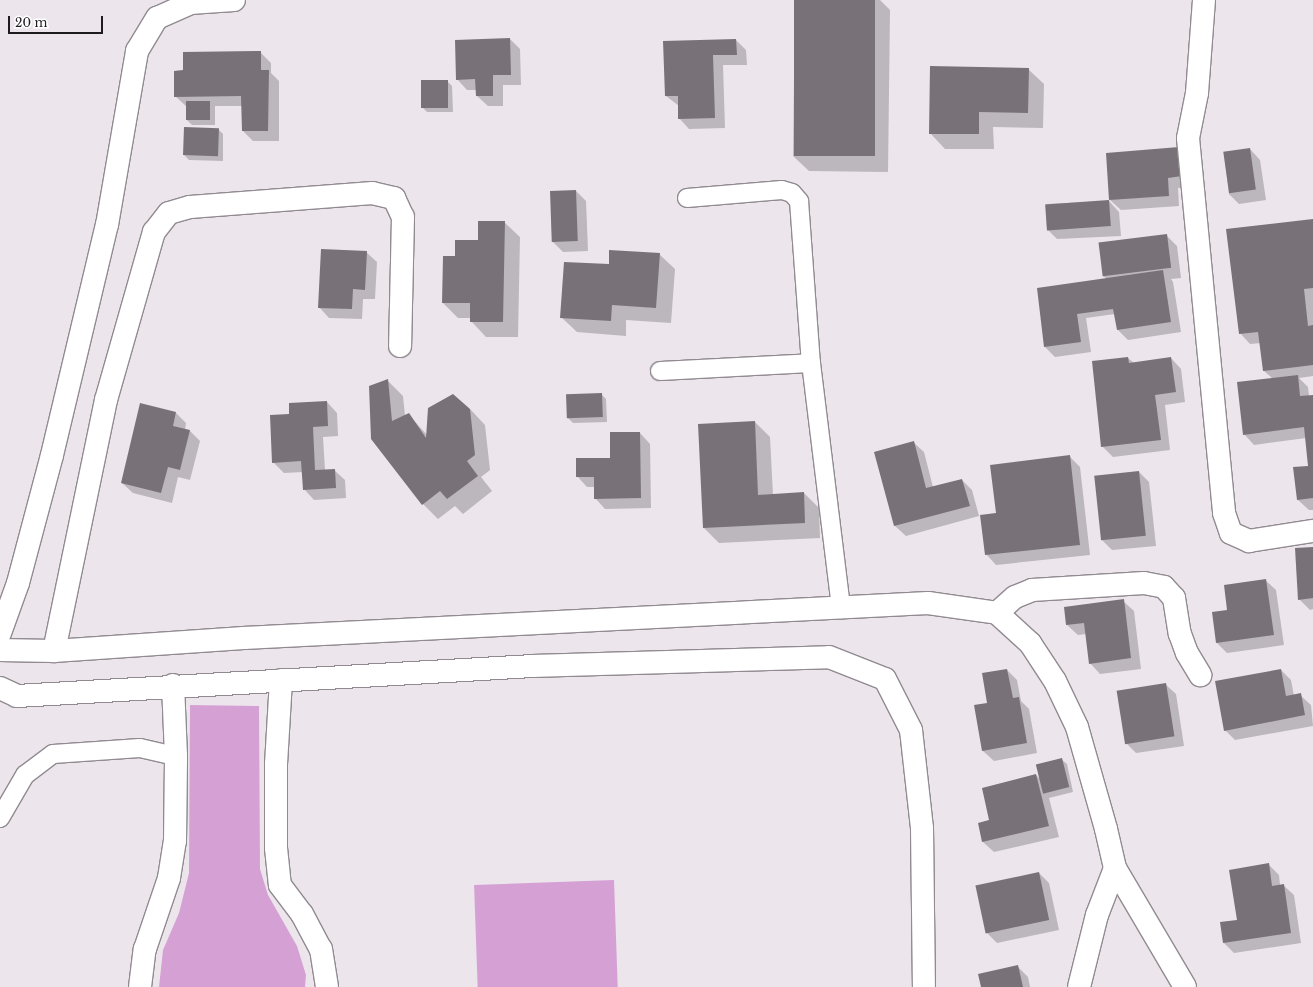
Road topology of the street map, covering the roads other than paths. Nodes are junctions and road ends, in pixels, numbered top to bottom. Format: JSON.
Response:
{"nodes":[{"id":1,"x":234,"y":0,"type":"edge"},
{"id":2,"x":1204,"y":0,"type":"edge"},
{"id":3,"x":687,"y":198,"type":"dead end"},
{"id":4,"x":400,"y":346,"type":"dead end"},
{"id":5,"x":811,"y":364,"type":"junction"},
{"id":6,"x":660,"y":372,"type":"dead end"},
{"id":7,"x":1313,"y":531,"type":"edge"},
{"id":8,"x":841,"y":609,"type":"junction"},
{"id":9,"x":997,"y":613,"type":"junction"},
{"id":10,"x":0,"y":633,"type":"edge"},
{"id":11,"x":0,"y":650,"type":"edge"},
{"id":12,"x":54,"y":651,"type":"junction"},
{"id":13,"x":1200,"y":675,"type":"dead end"},
{"id":14,"x":281,"y":680,"type":"junction"},
{"id":15,"x":173,"y":685,"type":"junction"},
{"id":16,"x":0,"y":688,"type":"edge"},
{"id":17,"x":176,"y":756,"type":"junction"},
{"id":18,"x":0,"y":818,"type":"edge"},
{"id":19,"x":1115,"y":868,"type":"junction"},
{"id":20,"x":140,"y":987,"type":"edge"},
{"id":21,"x":327,"y":987,"type":"edge"},
{"id":22,"x":924,"y":987,"type":"edge"},
{"id":23,"x":1079,"y":987,"type":"edge"},
{"id":24,"x":1185,"y":987,"type":"edge"}],
"edges":[{"from":1,"to":10,"type":"street"},
{"from":2,"to":7,"type":"street"},
{"from":3,"to":5,"type":"lane"},
{"from":4,"to":12,"type":"street"},
{"from":5,"to":6,"type":"lane"},
{"from":5,"to":8,"type":"lane"},
{"from":8,"to":9,"type":"street"},
{"from":8,"to":12,"type":"street"},
{"from":9,"to":13,"type":"street"},
{"from":9,"to":19,"type":"street"},
{"from":11,"to":12,"type":"street"},
{"from":14,"to":15,"type":"street"},
{"from":14,"to":21,"type":"street"},
{"from":14,"to":22,"type":"street"},
{"from":15,"to":16,"type":"street"},
{"from":15,"to":17,"type":"street"},
{"from":17,"to":18,"type":"lane"},
{"from":17,"to":20,"type":"street"},
{"from":19,"to":23,"type":"street"},
{"from":19,"to":24,"type":"street"}]}
